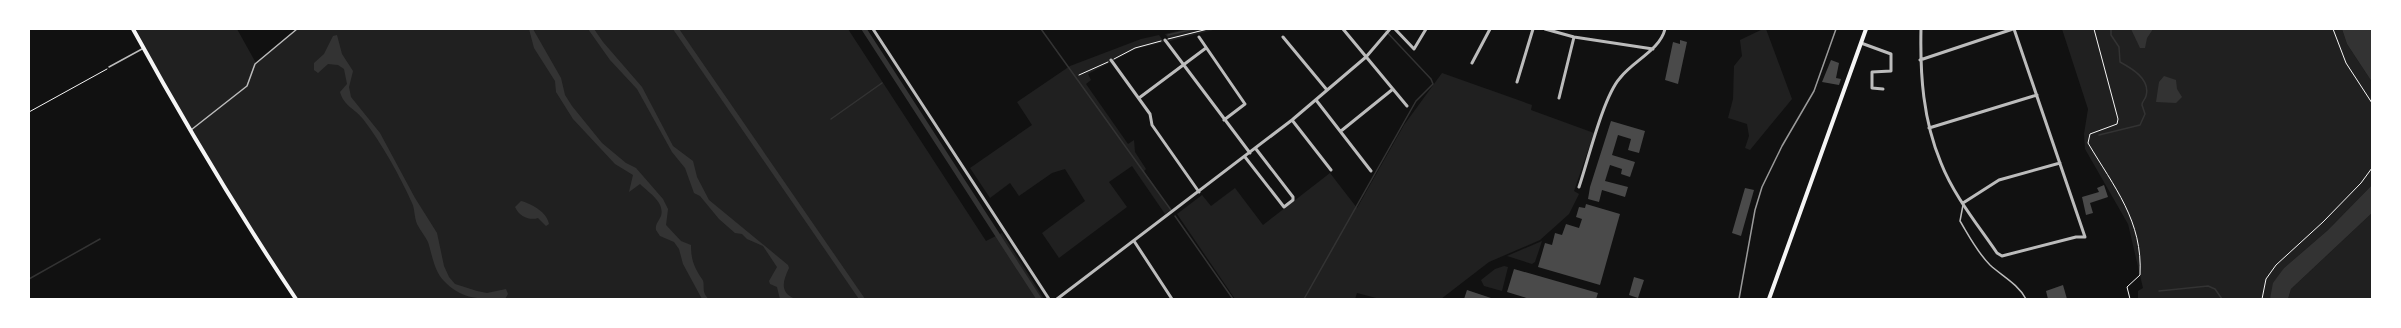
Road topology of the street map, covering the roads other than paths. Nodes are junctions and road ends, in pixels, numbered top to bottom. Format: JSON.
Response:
{"nodes":[{"id":1,"x":133,"y":29,"type":"edge"},
{"id":2,"x":297,"y":29,"type":"edge"},
{"id":3,"x":873,"y":29,"type":"edge"},
{"id":4,"x":1343,"y":29,"type":"edge"},
{"id":5,"x":1395,"y":29,"type":"edge"},
{"id":6,"x":1426,"y":29,"type":"edge"},
{"id":7,"x":1490,"y":29,"type":"edge"},
{"id":8,"x":1533,"y":29,"type":"edge"},
{"id":9,"x":1545,"y":29,"type":"edge"},
{"id":10,"x":1665,"y":29,"type":"edge"},
{"id":11,"x":1866,"y":29,"type":"edge"},
{"id":12,"x":1921,"y":29,"type":"edge"},
{"id":13,"x":2014,"y":29,"type":"edge"},
{"id":14,"x":1388,"y":31,"type":"edge"},
{"id":15,"x":1574,"y":36,"type":"junction"},
{"id":16,"x":1199,"y":37,"type":"dead end"},
{"id":17,"x":1283,"y":37,"type":"dead end"},
{"id":18,"x":1165,"y":40,"type":"road end"},
{"id":19,"x":1861,"y":43,"type":"junction"},
{"id":20,"x":143,"y":48,"type":"junction"},
{"id":21,"x":1206,"y":48,"type":"junction"},
{"id":22,"x":1653,"y":49,"type":"junction"},
{"id":23,"x":1366,"y":57,"type":"junction"},
{"id":24,"x":1111,"y":60,"type":"road end"},
{"id":25,"x":1920,"y":60,"type":"junction"},
{"id":26,"x":1472,"y":63,"type":"dead end"},
{"id":27,"x":1183,"y":65,"type":"junction"},
{"id":28,"x":109,"y":67,"type":"road end"},
{"id":29,"x":1517,"y":82,"type":"dead end"},
{"id":30,"x":1393,"y":89,"type":"junction"},
{"id":31,"x":1883,"y":89,"type":"dead end"},
{"id":32,"x":1327,"y":90,"type":"junction"},
{"id":33,"x":2037,"y":95,"type":"junction"},
{"id":34,"x":1139,"y":98,"type":"junction"},
{"id":35,"x":1559,"y":98,"type":"dead end"},
{"id":36,"x":1316,"y":100,"type":"junction"},
{"id":37,"x":1407,"y":106,"type":"dead end"},
{"id":38,"x":1224,"y":120,"type":"junction"},
{"id":39,"x":1292,"y":120,"type":"junction"},
{"id":40,"x":1929,"y":128,"type":"junction"},
{"id":41,"x":189,"y":131,"type":"junction"},
{"id":42,"x":1341,"y":131,"type":"junction"},
{"id":43,"x":1256,"y":148,"type":"junction"},
{"id":44,"x":1250,"y":153,"type":"junction"},
{"id":45,"x":1245,"y":157,"type":"junction"},
{"id":46,"x":2060,"y":163,"type":"junction"},
{"id":47,"x":1331,"y":170,"type":"dead end"},
{"id":48,"x":1371,"y":171,"type":"dead end"},
{"id":49,"x":1579,"y":187,"type":"dead end"},
{"id":50,"x":1199,"y":192,"type":"junction"},
{"id":51,"x":1963,"y":203,"type":"junction"},
{"id":52,"x":1134,"y":241,"type":"junction"},
{"id":53,"x":296,"y":299,"type":"edge"},
{"id":54,"x":1049,"y":299,"type":"edge"},
{"id":55,"x":1057,"y":299,"type":"edge"},
{"id":56,"x":1172,"y":299,"type":"edge"},
{"id":57,"x":1770,"y":299,"type":"edge"},
{"id":58,"x":2026,"y":299,"type":"edge"}],
"edges":[{"from":1,"to":20,"type":"main road"},
{"from":2,"to":41,"type":"lane"},
{"from":3,"to":54,"type":"street"},
{"from":4,"to":23,"type":"street"},
{"from":5,"to":6,"type":"street"},
{"from":7,"to":26,"type":"street"},
{"from":8,"to":29,"type":"street"},
{"from":9,"to":15,"type":"street"},
{"from":10,"to":22,"type":"street"},
{"from":11,"to":19,"type":"main road"},
{"from":12,"to":25,"type":"street"},
{"from":13,"to":25,"type":"street"},
{"from":13,"to":33,"type":"street"},
{"from":14,"to":23,"type":"street"},
{"from":15,"to":22,"type":"street"},
{"from":15,"to":35,"type":"street"},
{"from":16,"to":21,"type":"street"},
{"from":17,"to":32,"type":"street"},
{"from":18,"to":27,"type":"street"},
{"from":19,"to":31,"type":"street"},
{"from":19,"to":57,"type":"main road"},
{"from":20,"to":28,"type":"lane"},
{"from":20,"to":41,"type":"main road"},
{"from":21,"to":27,"type":"street"},
{"from":21,"to":38,"type":"street"},
{"from":22,"to":49,"type":"street"},
{"from":23,"to":30,"type":"street"},
{"from":23,"to":32,"type":"street"},
{"from":24,"to":34,"type":"street"},
{"from":25,"to":40,"type":"street"},
{"from":27,"to":34,"type":"street"},
{"from":27,"to":38,"type":"street"},
{"from":30,"to":37,"type":"street"},
{"from":30,"to":42,"type":"street"},
{"from":32,"to":36,"type":"street"},
{"from":33,"to":40,"type":"street"},
{"from":33,"to":46,"type":"street"},
{"from":34,"to":50,"type":"street"},
{"from":36,"to":39,"type":"street"},
{"from":36,"to":42,"type":"street"},
{"from":38,"to":44,"type":"street"},
{"from":39,"to":43,"type":"street"},
{"from":39,"to":47,"type":"street"},
{"from":40,"to":51,"type":"street"},
{"from":41,"to":53,"type":"main road"},
{"from":42,"to":48,"type":"street"},
{"from":43,"to":44,"type":"street"},
{"from":43,"to":45,"type":"street"},
{"from":44,"to":45,"type":"street"},
{"from":45,"to":50,"type":"street"},
{"from":46,"to":51,"type":"street"},
{"from":46,"to":51,"type":"street"},
{"from":50,"to":52,"type":"street"},
{"from":51,"to":58,"type":"lane"},
{"from":52,"to":55,"type":"street"},
{"from":52,"to":56,"type":"street"}]}
